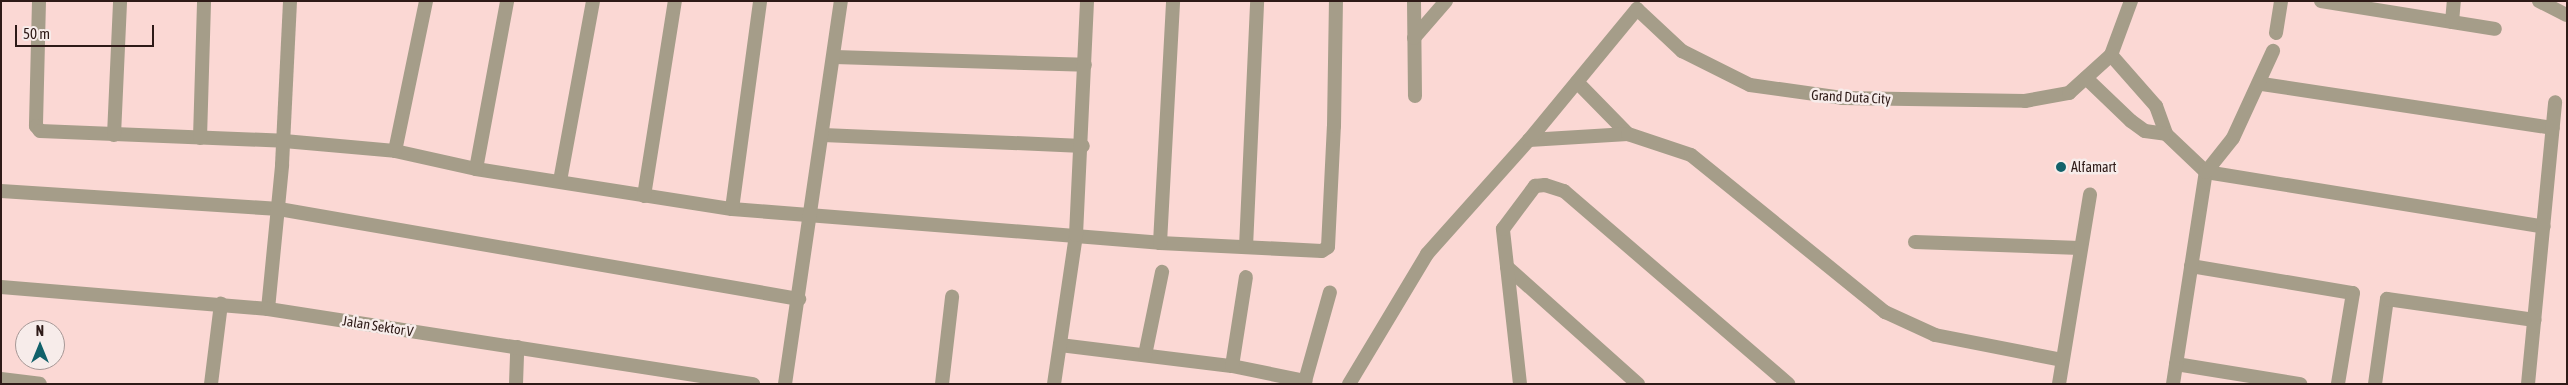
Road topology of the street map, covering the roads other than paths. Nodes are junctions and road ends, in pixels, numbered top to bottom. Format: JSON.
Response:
{"nodes":[{"id":1,"x":40,"y":1,"type":"edge"},
{"id":2,"x":120,"y":1,"type":"edge"},
{"id":3,"x":204,"y":1,"type":"edge"},
{"id":4,"x":290,"y":1,"type":"edge"},
{"id":5,"x":426,"y":1,"type":"edge"},
{"id":6,"x":507,"y":1,"type":"edge"},
{"id":7,"x":592,"y":1,"type":"edge"},
{"id":8,"x":675,"y":1,"type":"edge"},
{"id":9,"x":760,"y":1,"type":"edge"},
{"id":10,"x":841,"y":1,"type":"edge"},
{"id":11,"x":1087,"y":1,"type":"edge"},
{"id":12,"x":1173,"y":1,"type":"edge"},
{"id":13,"x":1257,"y":1,"type":"edge"},
{"id":14,"x":1336,"y":1,"type":"edge"},
{"id":15,"x":1414,"y":1,"type":"edge"},
{"id":16,"x":1446,"y":1,"type":"edge"},
{"id":17,"x":2131,"y":1,"type":"edge"},
{"id":18,"x":2280,"y":1,"type":"edge"},
{"id":19,"x":2321,"y":1,"type":"edge"},
{"id":20,"x":2454,"y":1,"type":"edge"},
{"id":21,"x":2539,"y":1,"type":"edge"},
{"id":22,"x":1635,"y":5,"type":"edge"},
{"id":23,"x":2567,"y":15,"type":"edge"},
{"id":24,"x":2452,"y":22,"type":"junction"},
{"id":25,"x":2495,"y":29,"type":"dead end"},
{"id":26,"x":2276,"y":33,"type":"dead end"},
{"id":27,"x":1414,"y":38,"type":"junction"},
{"id":28,"x":2273,"y":51,"type":"dead end"},
{"id":29,"x":2111,"y":55,"type":"junction"},
{"id":30,"x":835,"y":57,"type":"junction"},
{"id":31,"x":1085,"y":65,"type":"junction"},
{"id":32,"x":2086,"y":78,"type":"junction"},
{"id":33,"x":1576,"y":82,"type":"junction"},
{"id":34,"x":2262,"y":84,"type":"junction"},
{"id":35,"x":1415,"y":96,"type":"dead end"},
{"id":36,"x":2555,"y":102,"type":"dead end"},
{"id":37,"x":2553,"y":128,"type":"junction"},
{"id":38,"x":823,"y":134,"type":"junction"},
{"id":39,"x":1628,"y":134,"type":"junction"},
{"id":40,"x":2166,"y":134,"type":"junction"},
{"id":41,"x":114,"y":135,"type":"junction"},
{"id":42,"x":200,"y":138,"type":"junction"},
{"id":43,"x":1529,"y":140,"type":"junction"},
{"id":44,"x":283,"y":144,"type":"junction"},
{"id":45,"x":1083,"y":146,"type":"junction"},
{"id":46,"x":395,"y":151,"type":"junction"},
{"id":47,"x":476,"y":169,"type":"junction"},
{"id":48,"x":2206,"y":172,"type":"junction"},
{"id":49,"x":560,"y":182,"type":"junction"},
{"id":50,"x":1,"y":191,"type":"edge"},
{"id":51,"x":2090,"y":195,"type":"dead end"},
{"id":52,"x":644,"y":196,"type":"junction"},
{"id":53,"x":279,"y":209,"type":"junction"},
{"id":54,"x":732,"y":209,"type":"junction"},
{"id":55,"x":810,"y":220,"type":"junction"},
{"id":56,"x":2544,"y":227,"type":"junction"},
{"id":57,"x":1076,"y":235,"type":"junction"},
{"id":58,"x":1915,"y":242,"type":"dead end"},
{"id":59,"x":1160,"y":243,"type":"junction"},
{"id":60,"x":1246,"y":248,"type":"junction"},
{"id":61,"x":2080,"y":248,"type":"junction"},
{"id":62,"x":2191,"y":266,"type":"junction"},
{"id":63,"x":1507,"y":267,"type":"junction"},
{"id":64,"x":1162,"y":272,"type":"dead end"},
{"id":65,"x":1246,"y":277,"type":"dead end"},
{"id":66,"x":1,"y":287,"type":"edge"},
{"id":67,"x":1330,"y":292,"type":"dead end"},
{"id":68,"x":952,"y":297,"type":"dead end"},
{"id":69,"x":799,"y":299,"type":"junction"},
{"id":70,"x":221,"y":304,"type":"junction"},
{"id":71,"x":268,"y":309,"type":"junction"},
{"id":72,"x":2535,"y":320,"type":"junction"},
{"id":73,"x":1060,"y":345,"type":"junction"},
{"id":74,"x":517,"y":347,"type":"junction"},
{"id":75,"x":1146,"y":355,"type":"junction"},
{"id":76,"x":2062,"y":360,"type":"junction"},
{"id":77,"x":2176,"y":364,"type":"junction"},
{"id":78,"x":1232,"y":366,"type":"junction"},
{"id":79,"x":1,"y":380,"type":"edge"},
{"id":80,"x":40,"y":384,"type":"edge"},
{"id":81,"x":211,"y":384,"type":"edge"},
{"id":82,"x":516,"y":384,"type":"edge"},
{"id":83,"x":753,"y":384,"type":"edge"},
{"id":84,"x":785,"y":384,"type":"edge"},
{"id":85,"x":942,"y":384,"type":"edge"},
{"id":86,"x":1054,"y":384,"type":"edge"},
{"id":87,"x":1349,"y":384,"type":"edge"},
{"id":88,"x":1520,"y":384,"type":"edge"},
{"id":89,"x":1638,"y":384,"type":"edge"},
{"id":90,"x":1788,"y":384,"type":"edge"},
{"id":91,"x":2059,"y":384,"type":"edge"},
{"id":92,"x":2173,"y":384,"type":"edge"},
{"id":93,"x":2300,"y":384,"type":"edge"},
{"id":94,"x":2338,"y":384,"type":"edge"},
{"id":95,"x":2375,"y":384,"type":"edge"},
{"id":96,"x":2528,"y":384,"type":"edge"}],
"edges":[{"from":1,"to":41,"type":"street"},
{"from":2,"to":41,"type":"street"},
{"from":3,"to":42,"type":"street"},
{"from":4,"to":44,"type":"street"},
{"from":5,"to":46,"type":"street"},
{"from":6,"to":47,"type":"street"},
{"from":7,"to":49,"type":"street"},
{"from":8,"to":52,"type":"street"},
{"from":9,"to":54,"type":"street"},
{"from":10,"to":30,"type":"street"},
{"from":11,"to":31,"type":"street"},
{"from":12,"to":59,"type":"street"},
{"from":13,"to":60,"type":"street"},
{"from":14,"to":60,"type":"street"},
{"from":15,"to":27,"type":"street"},
{"from":16,"to":27,"type":"street"},
{"from":17,"to":29,"type":"street","name":"Grand Duta City"},
{"from":18,"to":26,"type":"street"},
{"from":19,"to":24,"type":"street"},
{"from":20,"to":24,"type":"street"},
{"from":21,"to":23,"type":"street"},
{"from":22,"to":32,"type":"street","name":"Grand Duta City"},
{"from":22,"to":33,"type":"street","name":"Grand Duta City"},
{"from":24,"to":25,"type":"street"},
{"from":27,"to":35,"type":"street"},
{"from":28,"to":34,"type":"street"},
{"from":29,"to":32,"type":"street","name":"Grand Duta City"},
{"from":29,"to":40,"type":"street"},
{"from":30,"to":31,"type":"street"},
{"from":30,"to":38,"type":"street"},
{"from":31,"to":45,"type":"street"},
{"from":32,"to":40,"type":"street"},
{"from":33,"to":39,"type":"street"},
{"from":33,"to":43,"type":"street","name":"Grand Duta City"},
{"from":34,"to":37,"type":"street"},
{"from":34,"to":48,"type":"street"},
{"from":36,"to":37,"type":"street"},
{"from":37,"to":56,"type":"street"},
{"from":38,"to":45,"type":"street"},
{"from":38,"to":55,"type":"street"},
{"from":39,"to":43,"type":"street"},
{"from":39,"to":76,"type":"street"},
{"from":40,"to":48,"type":"street"},
{"from":41,"to":42,"type":"street"},
{"from":42,"to":44,"type":"street"},
{"from":43,"to":87,"type":"street","name":"Grand Duta City"},
{"from":44,"to":46,"type":"street"},
{"from":44,"to":53,"type":"street"},
{"from":45,"to":57,"type":"street"},
{"from":46,"to":47,"type":"street"},
{"from":47,"to":49,"type":"street"},
{"from":48,"to":56,"type":"street"},
{"from":48,"to":62,"type":"street"},
{"from":49,"to":52,"type":"street"},
{"from":50,"to":53,"type":"street"},
{"from":51,"to":61,"type":"street"},
{"from":52,"to":54,"type":"street"},
{"from":53,"to":69,"type":"street"},
{"from":53,"to":71,"type":"street"},
{"from":54,"to":55,"type":"street"},
{"from":55,"to":57,"type":"street"},
{"from":55,"to":69,"type":"street"},
{"from":56,"to":72,"type":"street"},
{"from":57,"to":59,"type":"street"},
{"from":57,"to":73,"type":"street"},
{"from":58,"to":61,"type":"street"},
{"from":59,"to":60,"type":"street"},
{"from":61,"to":76,"type":"street"},
{"from":62,"to":77,"type":"street"},
{"from":62,"to":94,"type":"street"},
{"from":63,"to":88,"type":"street"},
{"from":63,"to":89,"type":"street"},
{"from":63,"to":90,"type":"street"},
{"from":64,"to":75,"type":"street"},
{"from":65,"to":78,"type":"street"},
{"from":66,"to":70,"type":"street","name":"Jalan Sektor V"},
{"from":67,"to":78,"type":"street"},
{"from":68,"to":85,"type":"street"},
{"from":69,"to":84,"type":"street"},
{"from":70,"to":71,"type":"street","name":"Jalan Sektor V"},
{"from":70,"to":81,"type":"street"},
{"from":71,"to":74,"type":"street","name":"Jalan Sektor V"},
{"from":72,"to":95,"type":"street"},
{"from":72,"to":96,"type":"street"},
{"from":73,"to":75,"type":"street"},
{"from":73,"to":86,"type":"street"},
{"from":74,"to":82,"type":"street"},
{"from":74,"to":83,"type":"street","name":"Jalan Sektor V"},
{"from":75,"to":78,"type":"street"},
{"from":76,"to":91,"type":"street"},
{"from":77,"to":92,"type":"street"},
{"from":77,"to":93,"type":"street"},
{"from":79,"to":80,"type":"street"}]}
